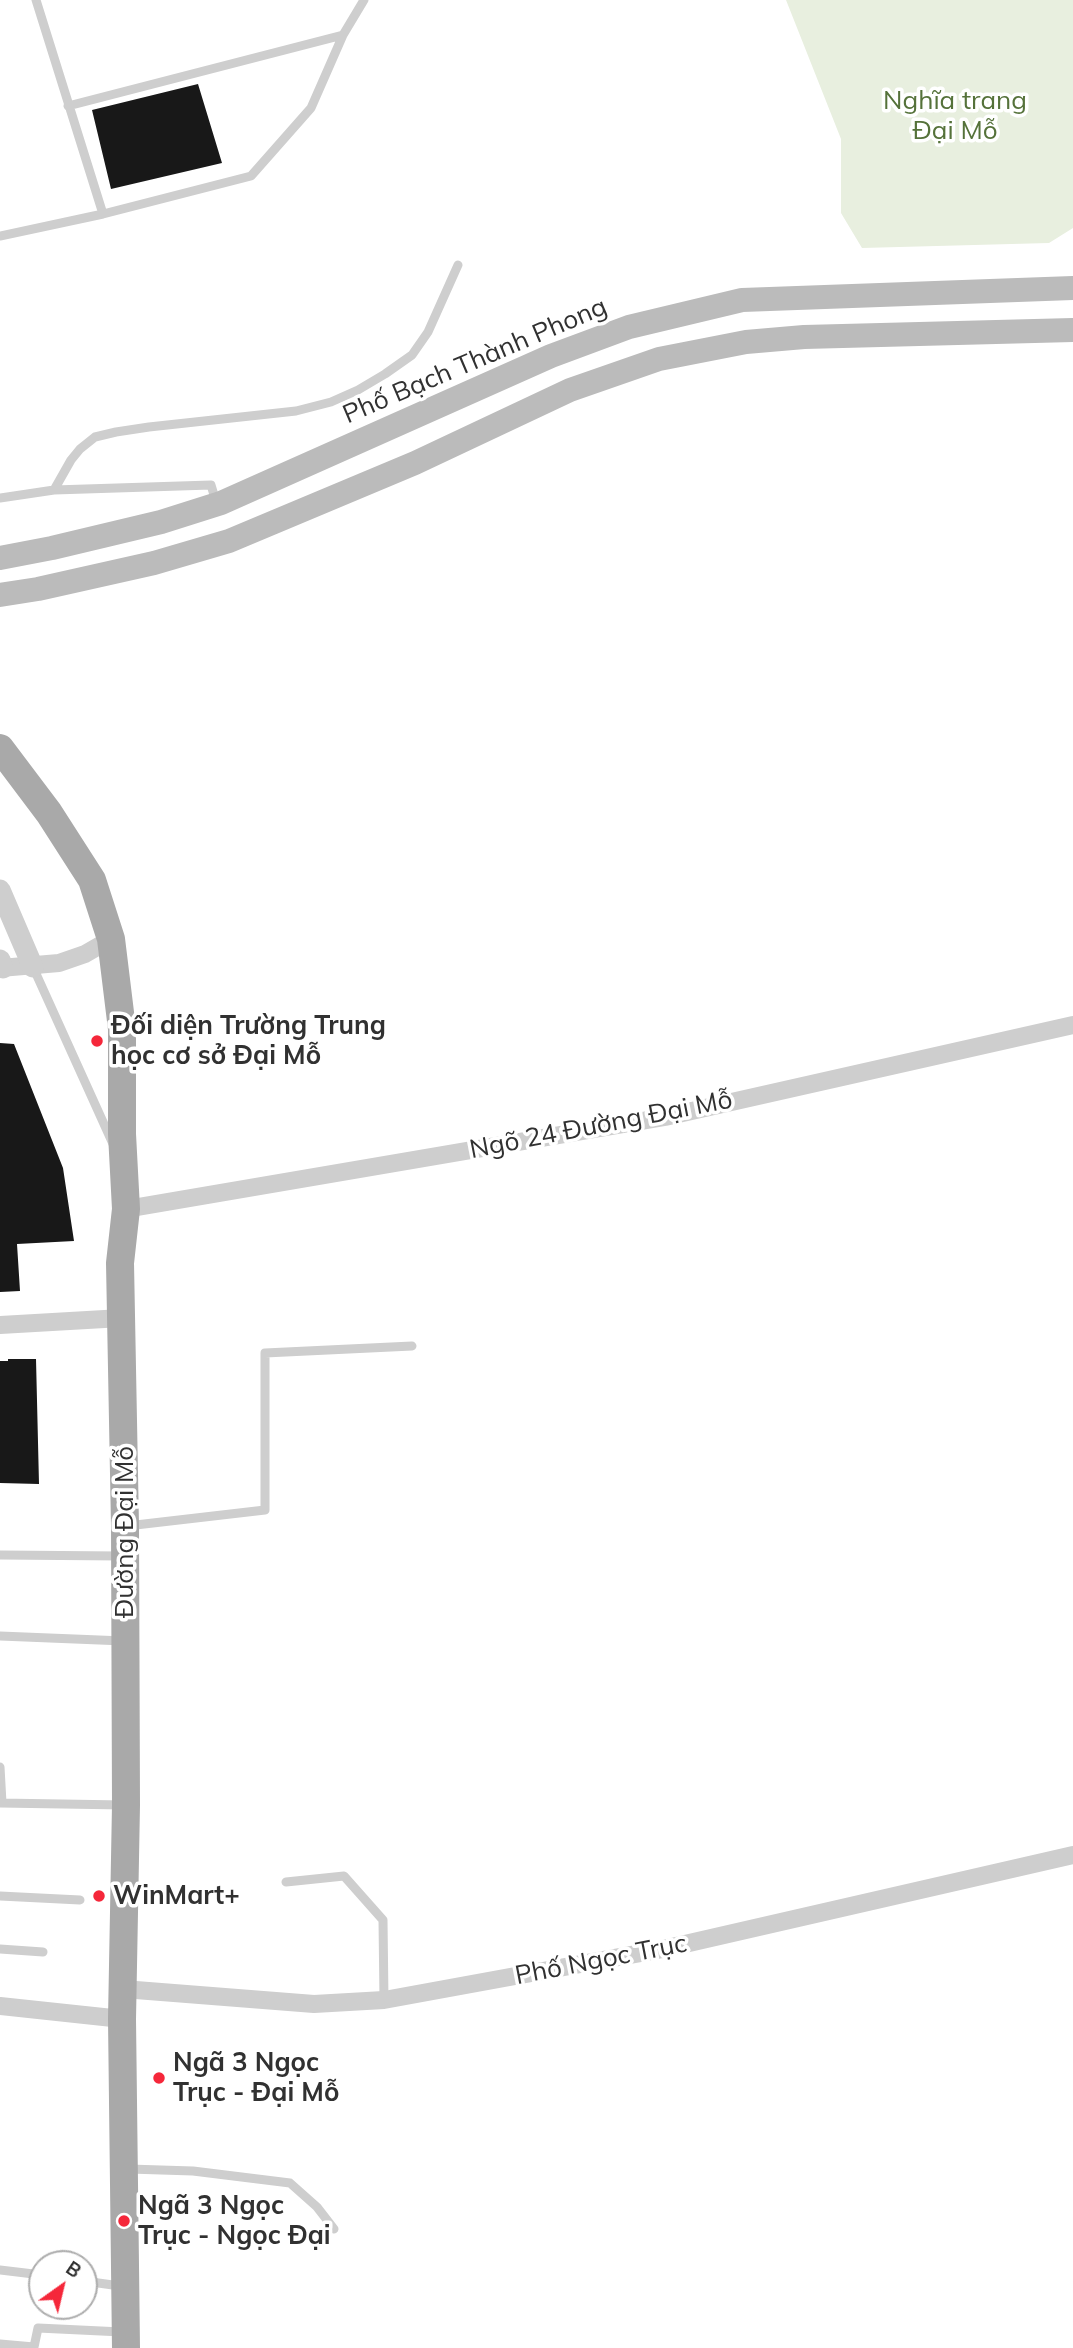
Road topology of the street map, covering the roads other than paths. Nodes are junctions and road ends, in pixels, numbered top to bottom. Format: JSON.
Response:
{"nodes":[{"id":1,"x":36,"y":0,"type":"edge"},
{"id":2,"x":364,"y":0,"type":"edge"},
{"id":3,"x":343,"y":35,"type":"junction"},
{"id":4,"x":68,"y":106,"type":"junction"},
{"id":5,"x":103,"y":214,"type":"junction"},
{"id":6,"x":0,"y":236,"type":"edge"},
{"id":7,"x":458,"y":265,"type":"dead end"},
{"id":8,"x":1073,"y":288,"type":"edge"},
{"id":9,"x":741,"y":300,"type":"junction"},
{"id":10,"x":1073,"y":330,"type":"edge"},
{"id":11,"x":746,"y":342,"type":"junction"},
{"id":12,"x":54,"y":490,"type":"junction"},
{"id":13,"x":0,"y":498,"type":"edge"},
{"id":14,"x":221,"y":503,"type":"junction"},
{"id":15,"x":0,"y":558,"type":"edge"},
{"id":16,"x":0,"y":594,"type":"edge"},
{"id":17,"x":0,"y":748,"type":"edge"},
{"id":18,"x":0,"y":890,"type":"edge"},
{"id":19,"x":111,"y":939,"type":"junction"},
{"id":20,"x":1,"y":966,"type":"edge"},
{"id":21,"x":33,"y":967,"type":"junction"},
{"id":22,"x":1073,"y":1025,"type":"edge"},
{"id":23,"x":124,"y":1168,"type":"junction"},
{"id":24,"x":126,"y":1209,"type":"junction"},
{"id":25,"x":122,"y":1318,"type":"junction"},
{"id":26,"x":0,"y":1325,"type":"edge"},
{"id":27,"x":412,"y":1346,"type":"dead end"},
{"id":28,"x":125,"y":1526,"type":"junction"},
{"id":29,"x":0,"y":1555,"type":"edge"},
{"id":30,"x":125,"y":1556,"type":"junction"},
{"id":31,"x":0,"y":1636,"type":"edge"},
{"id":32,"x":125,"y":1641,"type":"junction"},
{"id":33,"x":0,"y":1767,"type":"edge"},
{"id":34,"x":1,"y":1803,"type":"edge"},
{"id":35,"x":125,"y":1805,"type":"junction"},
{"id":36,"x":1073,"y":1855,"type":"edge"},
{"id":37,"x":286,"y":1882,"type":"dead end"},
{"id":38,"x":0,"y":1896,"type":"edge"},
{"id":39,"x":80,"y":1900,"type":"dead end"},
{"id":40,"x":0,"y":1949,"type":"edge"},
{"id":41,"x":43,"y":1952,"type":"dead end"},
{"id":42,"x":123,"y":1989,"type":"junction"},
{"id":43,"x":384,"y":2000,"type":"junction"},
{"id":44,"x":0,"y":2006,"type":"edge"},
{"id":45,"x":122,"y":2019,"type":"junction"},
{"id":46,"x":123,"y":2169,"type":"junction"},
{"id":47,"x":334,"y":2229,"type":"dead end"},
{"id":48,"x":0,"y":2270,"type":"edge"},
{"id":49,"x":28,"y":2274,"type":"edge"},
{"id":50,"x":98,"y":2283,"type":"edge"},
{"id":51,"x":126,"y":2287,"type":"junction"},
{"id":52,"x":126,"y":2340,"type":"edge"},
{"id":53,"x":0,"y":2344,"type":"edge"}],
"edges":[{"from":1,"to":4,"type":"lane"},
{"from":2,"to":3,"type":"lane"},
{"from":3,"to":4,"type":"lane"},
{"from":3,"to":5,"type":"lane"},
{"from":4,"to":5,"type":"lane"},
{"from":5,"to":6,"type":"lane"},
{"from":7,"to":12,"type":"lane"},
{"from":8,"to":9,"type":"main road","name":"Phố Bạch Thành Phong"},
{"from":9,"to":11,"type":"main road"},
{"from":9,"to":14,"type":"main road","name":"Phố Bạch Thành Phong"},
{"from":10,"to":11,"type":"main road"},
{"from":11,"to":16,"type":"main road"},
{"from":12,"to":13,"type":"lane"},
{"from":12,"to":14,"type":"lane"},
{"from":14,"to":15,"type":"main road","name":"Phố Bạch Thành Phong"},
{"from":17,"to":19,"type":"main road","name":"Đường Đại Mỗ"},
{"from":18,"to":21,"type":"street"},
{"from":19,"to":21,"type":"street"},
{"from":19,"to":23,"type":"main road","name":"Đường Đại Mỗ"},
{"from":20,"to":21,"type":"street"},
{"from":21,"to":23,"type":"lane"},
{"from":22,"to":24,"type":"street","name":"Ngõ 24 Đường Đại Mỗ"},
{"from":23,"to":24,"type":"main road","name":"Đường Đại Mỗ"},
{"from":24,"to":25,"type":"main road","name":"Đường Đại Mỗ"},
{"from":25,"to":26,"type":"street"},
{"from":25,"to":28,"type":"main road","name":"Đường Đại Mỗ"},
{"from":27,"to":28,"type":"lane"},
{"from":28,"to":30,"type":"main road","name":"Đường Đại Mỗ"},
{"from":29,"to":30,"type":"lane"},
{"from":30,"to":32,"type":"main road","name":"Đường Đại Mỗ"},
{"from":31,"to":32,"type":"lane"},
{"from":32,"to":35,"type":"main road","name":"Đường Đại Mỗ"},
{"from":33,"to":34,"type":"lane"},
{"from":34,"to":35,"type":"lane"},
{"from":35,"to":42,"type":"main road","name":"Đường Đại Mỗ"},
{"from":36,"to":43,"type":"street","name":"Phố Ngọc Trục"},
{"from":37,"to":43,"type":"lane"},
{"from":38,"to":39,"type":"lane"},
{"from":40,"to":41,"type":"lane"},
{"from":42,"to":43,"type":"street","name":"Phố Ngọc Trục"},
{"from":42,"to":45,"type":"main road","name":"Đường Đại Mỗ"},
{"from":44,"to":45,"type":"street"},
{"from":45,"to":46,"type":"main road","name":"Đường Đại Mỗ"},
{"from":46,"to":47,"type":"lane"},
{"from":46,"to":51,"type":"main road","name":"Đường Đại Mỗ"},
{"from":48,"to":49,"type":"lane"},
{"from":50,"to":51,"type":"lane"},
{"from":51,"to":52,"type":"main road","name":"Đường Đại Mỗ"},
{"from":52,"to":53,"type":"lane"}]}
